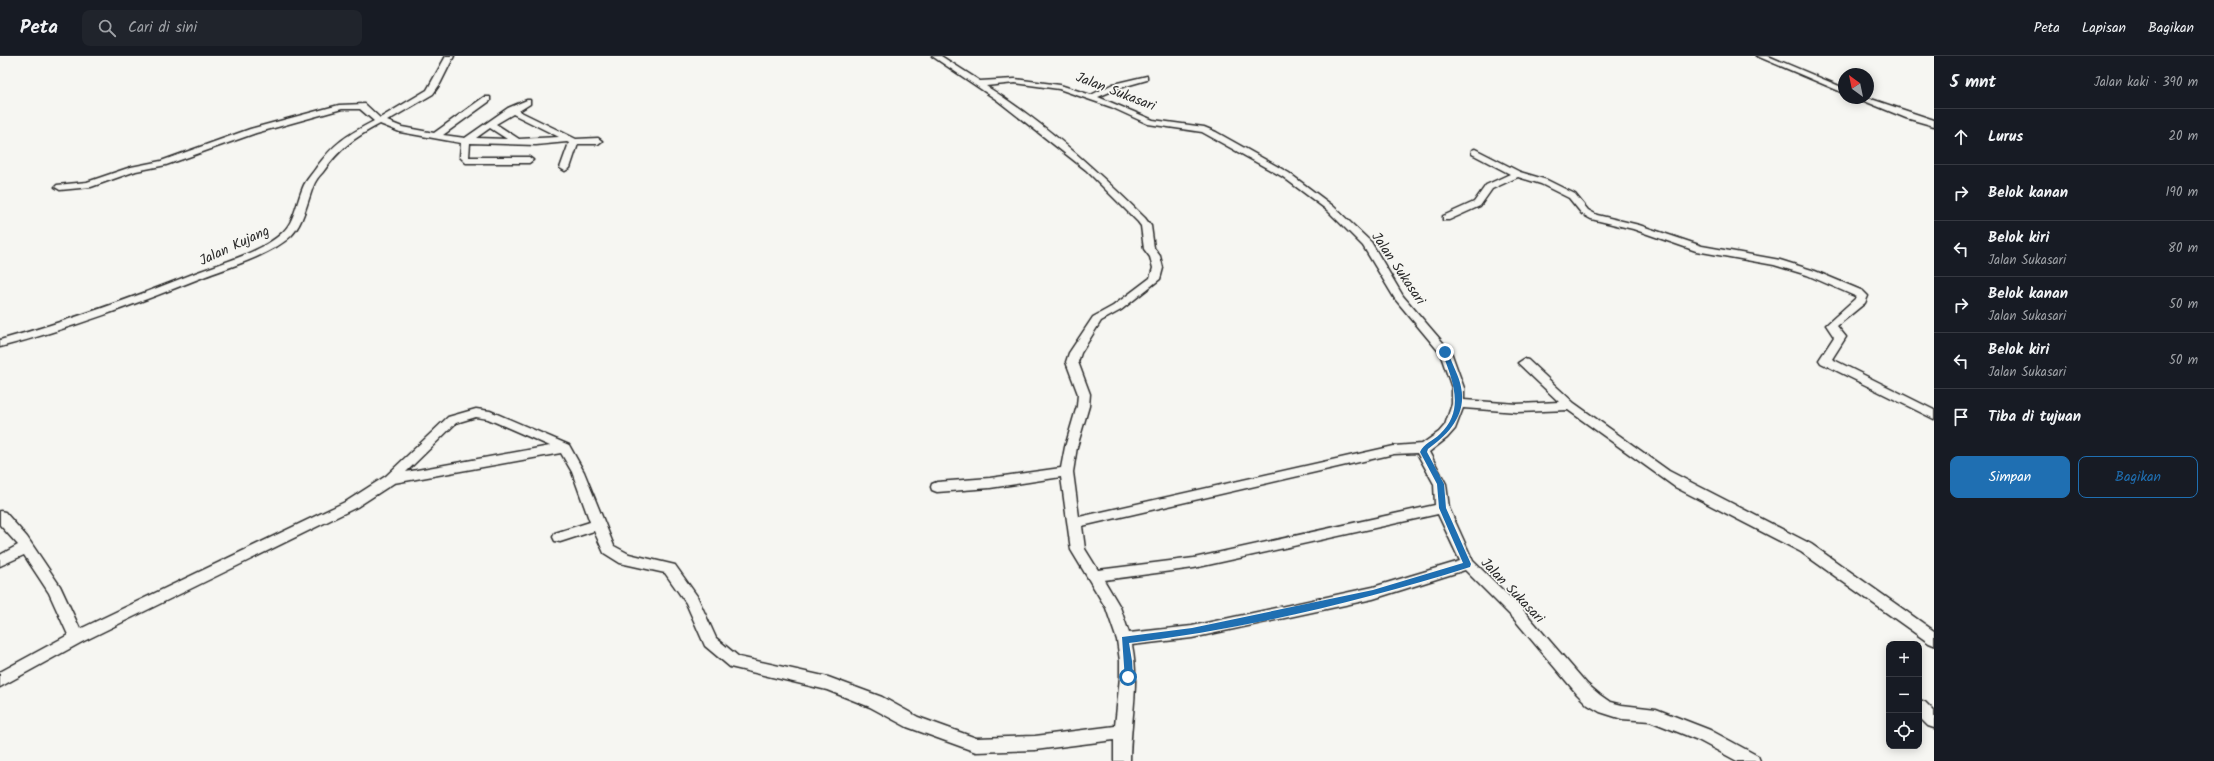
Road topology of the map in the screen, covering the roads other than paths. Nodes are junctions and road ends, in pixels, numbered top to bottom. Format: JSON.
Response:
{"nodes":[{"id":1,"x":450,"y":56,"type":"edge"},
{"id":2,"x":936,"y":56,"type":"edge"},
{"id":3,"x":1761,"y":56,"type":"edge"},
{"id":4,"x":1144,"y":78,"type":"dead end"},
{"id":5,"x":978,"y":84,"type":"junction"},
{"id":6,"x":1838,"y":88,"type":"edge"},
{"id":7,"x":1092,"y":97,"type":"junction"},
{"id":8,"x":487,"y":99,"type":"dead end"},
{"id":9,"x":527,"y":102,"type":"dead end"},
{"id":10,"x":1874,"y":103,"type":"edge"},
{"id":11,"x":511,"y":110,"type":"junction"},
{"id":12,"x":379,"y":121,"type":"junction"},
{"id":13,"x":1934,"y":123,"type":"edge"},
{"id":14,"x":490,"y":124,"type":"junction"},
{"id":15,"x":436,"y":136,"type":"junction"},
{"id":16,"x":572,"y":140,"type":"junction"},
{"id":17,"x":466,"y":141,"type":"junction"},
{"id":18,"x":598,"y":141,"type":"dead end"},
{"id":19,"x":518,"y":142,"type":"junction"},
{"id":20,"x":536,"y":142,"type":"junction"},
{"id":21,"x":1475,"y":152,"type":"dead end"},
{"id":22,"x":529,"y":160,"type":"junction"},
{"id":23,"x":565,"y":168,"type":"dead end"},
{"id":24,"x":524,"y":170,"type":"dead end"},
{"id":25,"x":1517,"y":174,"type":"junction"},
{"id":26,"x":60,"y":187,"type":"dead end"},
{"id":27,"x":1446,"y":218,"type":"dead end"},
{"id":28,"x":0,"y":344,"type":"edge"},
{"id":29,"x":1524,"y":363,"type":"dead end"},
{"id":30,"x":1458,"y":404,"type":"junction"},
{"id":31,"x":1570,"y":406,"type":"junction"},
{"id":32,"x":1934,"y":416,"type":"edge"},
{"id":33,"x":565,"y":448,"type":"junction"},
{"id":34,"x":1425,"y":448,"type":"junction"},
{"id":35,"x":1067,"y":472,"type":"junction"},
{"id":36,"x":391,"y":479,"type":"junction"},
{"id":37,"x":937,"y":487,"type":"dead end"},
{"id":38,"x":1442,"y":508,"type":"junction"},
{"id":39,"x":0,"y":516,"type":"edge"},
{"id":40,"x":1074,"y":523,"type":"junction"},
{"id":41,"x":599,"y":524,"type":"junction"},
{"id":42,"x":560,"y":537,"type":"dead end"},
{"id":43,"x":26,"y":547,"type":"junction"},
{"id":44,"x":0,"y":561,"type":"edge"},
{"id":45,"x":1468,"y":564,"type":"junction"},
{"id":46,"x":1094,"y":576,"type":"junction"},
{"id":47,"x":77,"y":638,"type":"junction"},
{"id":48,"x":1934,"y":639,"type":"edge"},
{"id":49,"x":1124,"y":640,"type":"junction"},
{"id":50,"x":0,"y":680,"type":"edge"},
{"id":51,"x":1922,"y":710,"type":"edge"},
{"id":52,"x":1934,"y":721,"type":"edge"},
{"id":53,"x":1122,"y":732,"type":"junction"},
{"id":54,"x":1122,"y":761,"type":"edge"},
{"id":55,"x":1752,"y":761,"type":"edge"}],
"edges":[{"from":1,"to":12,"type":"street","name":"Jalan Kujang"},
{"from":2,"to":5,"type":"street"},
{"from":3,"to":6,"type":"street"},
{"from":4,"to":7,"type":"street"},
{"from":5,"to":7,"type":"street","name":"Jalan Sukasari"},
{"from":5,"to":35,"type":"street"},
{"from":7,"to":30,"type":"street","name":"Jalan Sukasari"},
{"from":8,"to":15,"type":"street"},
{"from":9,"to":11,"type":"street"},
{"from":10,"to":13,"type":"street"},
{"from":11,"to":14,"type":"street"},
{"from":11,"to":16,"type":"street"},
{"from":12,"to":15,"type":"street"},
{"from":12,"to":26,"type":"street"},
{"from":12,"to":28,"type":"street","name":"Jalan Kujang"},
{"from":14,"to":17,"type":"street"},
{"from":14,"to":19,"type":"street"},
{"from":15,"to":17,"type":"street"},
{"from":16,"to":18,"type":"street"},
{"from":16,"to":20,"type":"street"},
{"from":16,"to":23,"type":"street"},
{"from":17,"to":19,"type":"street"},
{"from":17,"to":22,"type":"street"},
{"from":19,"to":20,"type":"street"},
{"from":20,"to":22,"type":"street"},
{"from":21,"to":25,"type":"street"},
{"from":22,"to":24,"type":"street"},
{"from":25,"to":27,"type":"street"},
{"from":25,"to":32,"type":"street"},
{"from":29,"to":31,"type":"street"},
{"from":30,"to":31,"type":"street"},
{"from":30,"to":34,"type":"street","name":"Jalan Sukasari"},
{"from":31,"to":48,"type":"street"},
{"from":33,"to":36,"type":"street"},
{"from":33,"to":36,"type":"street"},
{"from":33,"to":41,"type":"street"},
{"from":34,"to":38,"type":"street","name":"Jalan Sukasari"},
{"from":34,"to":40,"type":"street"},
{"from":35,"to":37,"type":"street"},
{"from":35,"to":40,"type":"street"},
{"from":36,"to":47,"type":"street"},
{"from":38,"to":45,"type":"street","name":"Jalan Sukasari"},
{"from":38,"to":46,"type":"street"},
{"from":39,"to":43,"type":"street"},
{"from":40,"to":46,"type":"street"},
{"from":41,"to":42,"type":"street"},
{"from":41,"to":53,"type":"street"},
{"from":43,"to":44,"type":"street"},
{"from":43,"to":47,"type":"street"},
{"from":45,"to":49,"type":"street"},
{"from":45,"to":55,"type":"street","name":"Jalan Sukasari"},
{"from":46,"to":49,"type":"street"},
{"from":47,"to":50,"type":"street"},
{"from":49,"to":53,"type":"street"},
{"from":51,"to":52,"type":"street"},
{"from":53,"to":54,"type":"street"}]}
